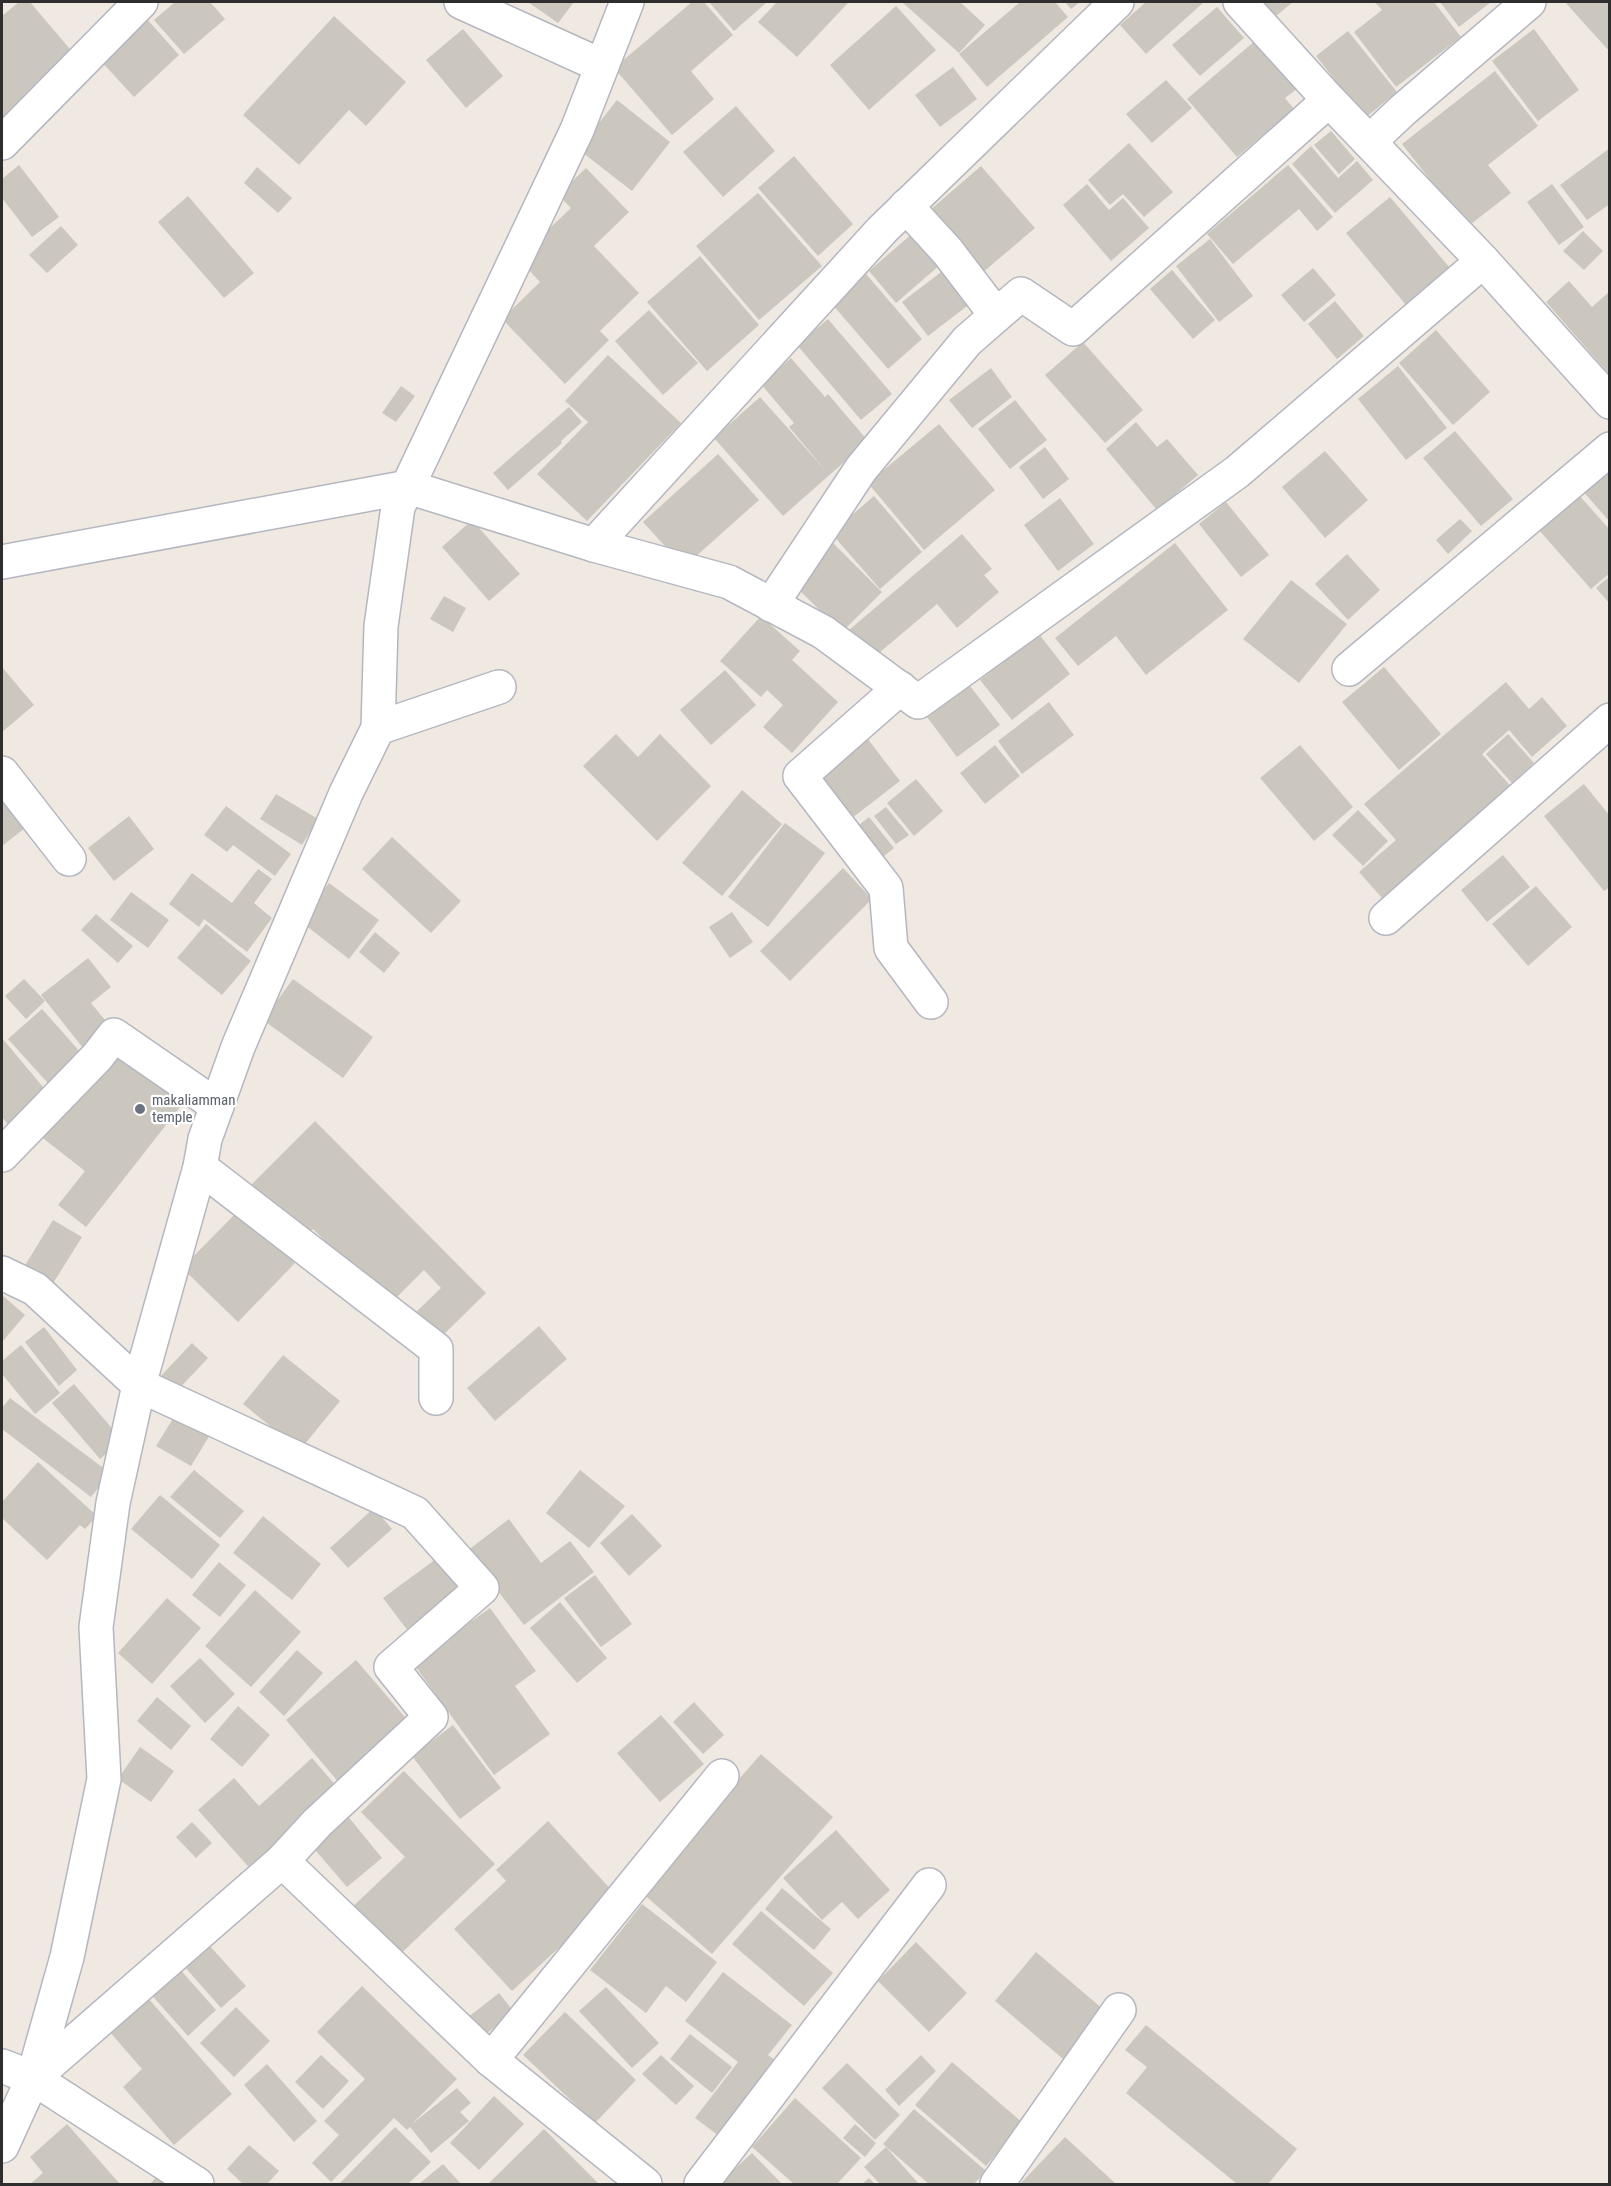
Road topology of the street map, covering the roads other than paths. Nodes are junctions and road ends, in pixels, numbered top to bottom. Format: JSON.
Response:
{"nodes":[{"id":1,"x":141,"y":2,"type":"edge"},
{"id":2,"x":461,"y":2,"type":"edge"},
{"id":3,"x":627,"y":2,"type":"edge"},
{"id":4,"x":1117,"y":2,"type":"edge"},
{"id":5,"x":1240,"y":2,"type":"edge"},
{"id":6,"x":1529,"y":2,"type":"edge"},
{"id":7,"x":602,"y":66,"type":"junction"},
{"id":8,"x":1329,"y":100,"type":"junction"},
{"id":9,"x":1369,"y":142,"type":"junction"},
{"id":10,"x":2,"y":143,"type":"edge"},
{"id":11,"x":906,"y":206,"type":"junction"},
{"id":12,"x":1483,"y":261,"type":"junction"},
{"id":13,"x":996,"y":315,"type":"junction"},
{"id":14,"x":1610,"y":402,"type":"edge"},
{"id":15,"x":1610,"y":449,"type":"edge"},
{"id":16,"x":408,"y":487,"type":"junction"},
{"id":17,"x":594,"y":545,"type":"junction"},
{"id":18,"x":2,"y":562,"type":"edge"},
{"id":19,"x":771,"y":605,"type":"junction"},
{"id":20,"x":1349,"y":669,"type":"dead end"},
{"id":21,"x":499,"y":687,"type":"dead end"},
{"id":22,"x":900,"y":688,"type":"junction"},
{"id":23,"x":1610,"y":720,"type":"edge"},
{"id":24,"x":378,"y":728,"type":"junction"},
{"id":25,"x":2,"y":773,"type":"edge"},
{"id":26,"x":69,"y":859,"type":"dead end"},
{"id":27,"x":1386,"y":918,"type":"dead end"},
{"id":28,"x":931,"y":1002,"type":"dead end"},
{"id":29,"x":217,"y":1106,"type":"junction"},
{"id":30,"x":2,"y":1155,"type":"edge"},
{"id":31,"x":200,"y":1167,"type":"junction"},
{"id":32,"x":2,"y":1273,"type":"edge"},
{"id":33,"x":139,"y":1385,"type":"junction"},
{"id":34,"x":436,"y":1398,"type":"dead end"},
{"id":35,"x":723,"y":1776,"type":"dead end"},
{"id":36,"x":282,"y":1861,"type":"junction"},
{"id":37,"x":929,"y":1885,"type":"dead end"},
{"id":38,"x":1119,"y":2010,"type":"dead end"},
{"id":39,"x":491,"y":2060,"type":"junction"},
{"id":40,"x":2,"y":2066,"type":"edge"},
{"id":41,"x":33,"y":2078,"type":"junction"},
{"id":42,"x":2,"y":2146,"type":"edge"},
{"id":43,"x":197,"y":2184,"type":"edge"},
{"id":44,"x":645,"y":2184,"type":"edge"},
{"id":45,"x":701,"y":2184,"type":"edge"},
{"id":46,"x":997,"y":2184,"type":"edge"}],
"edges":[{"from":1,"to":10,"type":"street"},
{"from":2,"to":7,"type":"street"},
{"from":3,"to":7,"type":"street"},
{"from":4,"to":11,"type":"street"},
{"from":5,"to":8,"type":"street"},
{"from":6,"to":9,"type":"street"},
{"from":7,"to":16,"type":"street"},
{"from":8,"to":9,"type":"street"},
{"from":8,"to":13,"type":"street"},
{"from":9,"to":12,"type":"street"},
{"from":11,"to":13,"type":"street"},
{"from":11,"to":17,"type":"street"},
{"from":12,"to":14,"type":"street"},
{"from":12,"to":22,"type":"street"},
{"from":13,"to":19,"type":"street"},
{"from":15,"to":20,"type":"street"},
{"from":16,"to":17,"type":"street"},
{"from":16,"to":18,"type":"street"},
{"from":16,"to":24,"type":"street"},
{"from":17,"to":19,"type":"street"},
{"from":19,"to":22,"type":"street"},
{"from":21,"to":24,"type":"street"},
{"from":22,"to":28,"type":"street"},
{"from":23,"to":27,"type":"street"},
{"from":24,"to":29,"type":"street"},
{"from":25,"to":26,"type":"street"},
{"from":29,"to":30,"type":"street"},
{"from":29,"to":31,"type":"street"},
{"from":31,"to":33,"type":"street"},
{"from":31,"to":34,"type":"street"},
{"from":32,"to":33,"type":"street"},
{"from":33,"to":36,"type":"street"},
{"from":33,"to":41,"type":"street"},
{"from":35,"to":39,"type":"street"},
{"from":36,"to":39,"type":"street"},
{"from":36,"to":41,"type":"street"},
{"from":37,"to":45,"type":"street"},
{"from":38,"to":46,"type":"street"},
{"from":39,"to":44,"type":"street"},
{"from":40,"to":41,"type":"street"},
{"from":41,"to":42,"type":"street"},
{"from":41,"to":43,"type":"street"}]}
